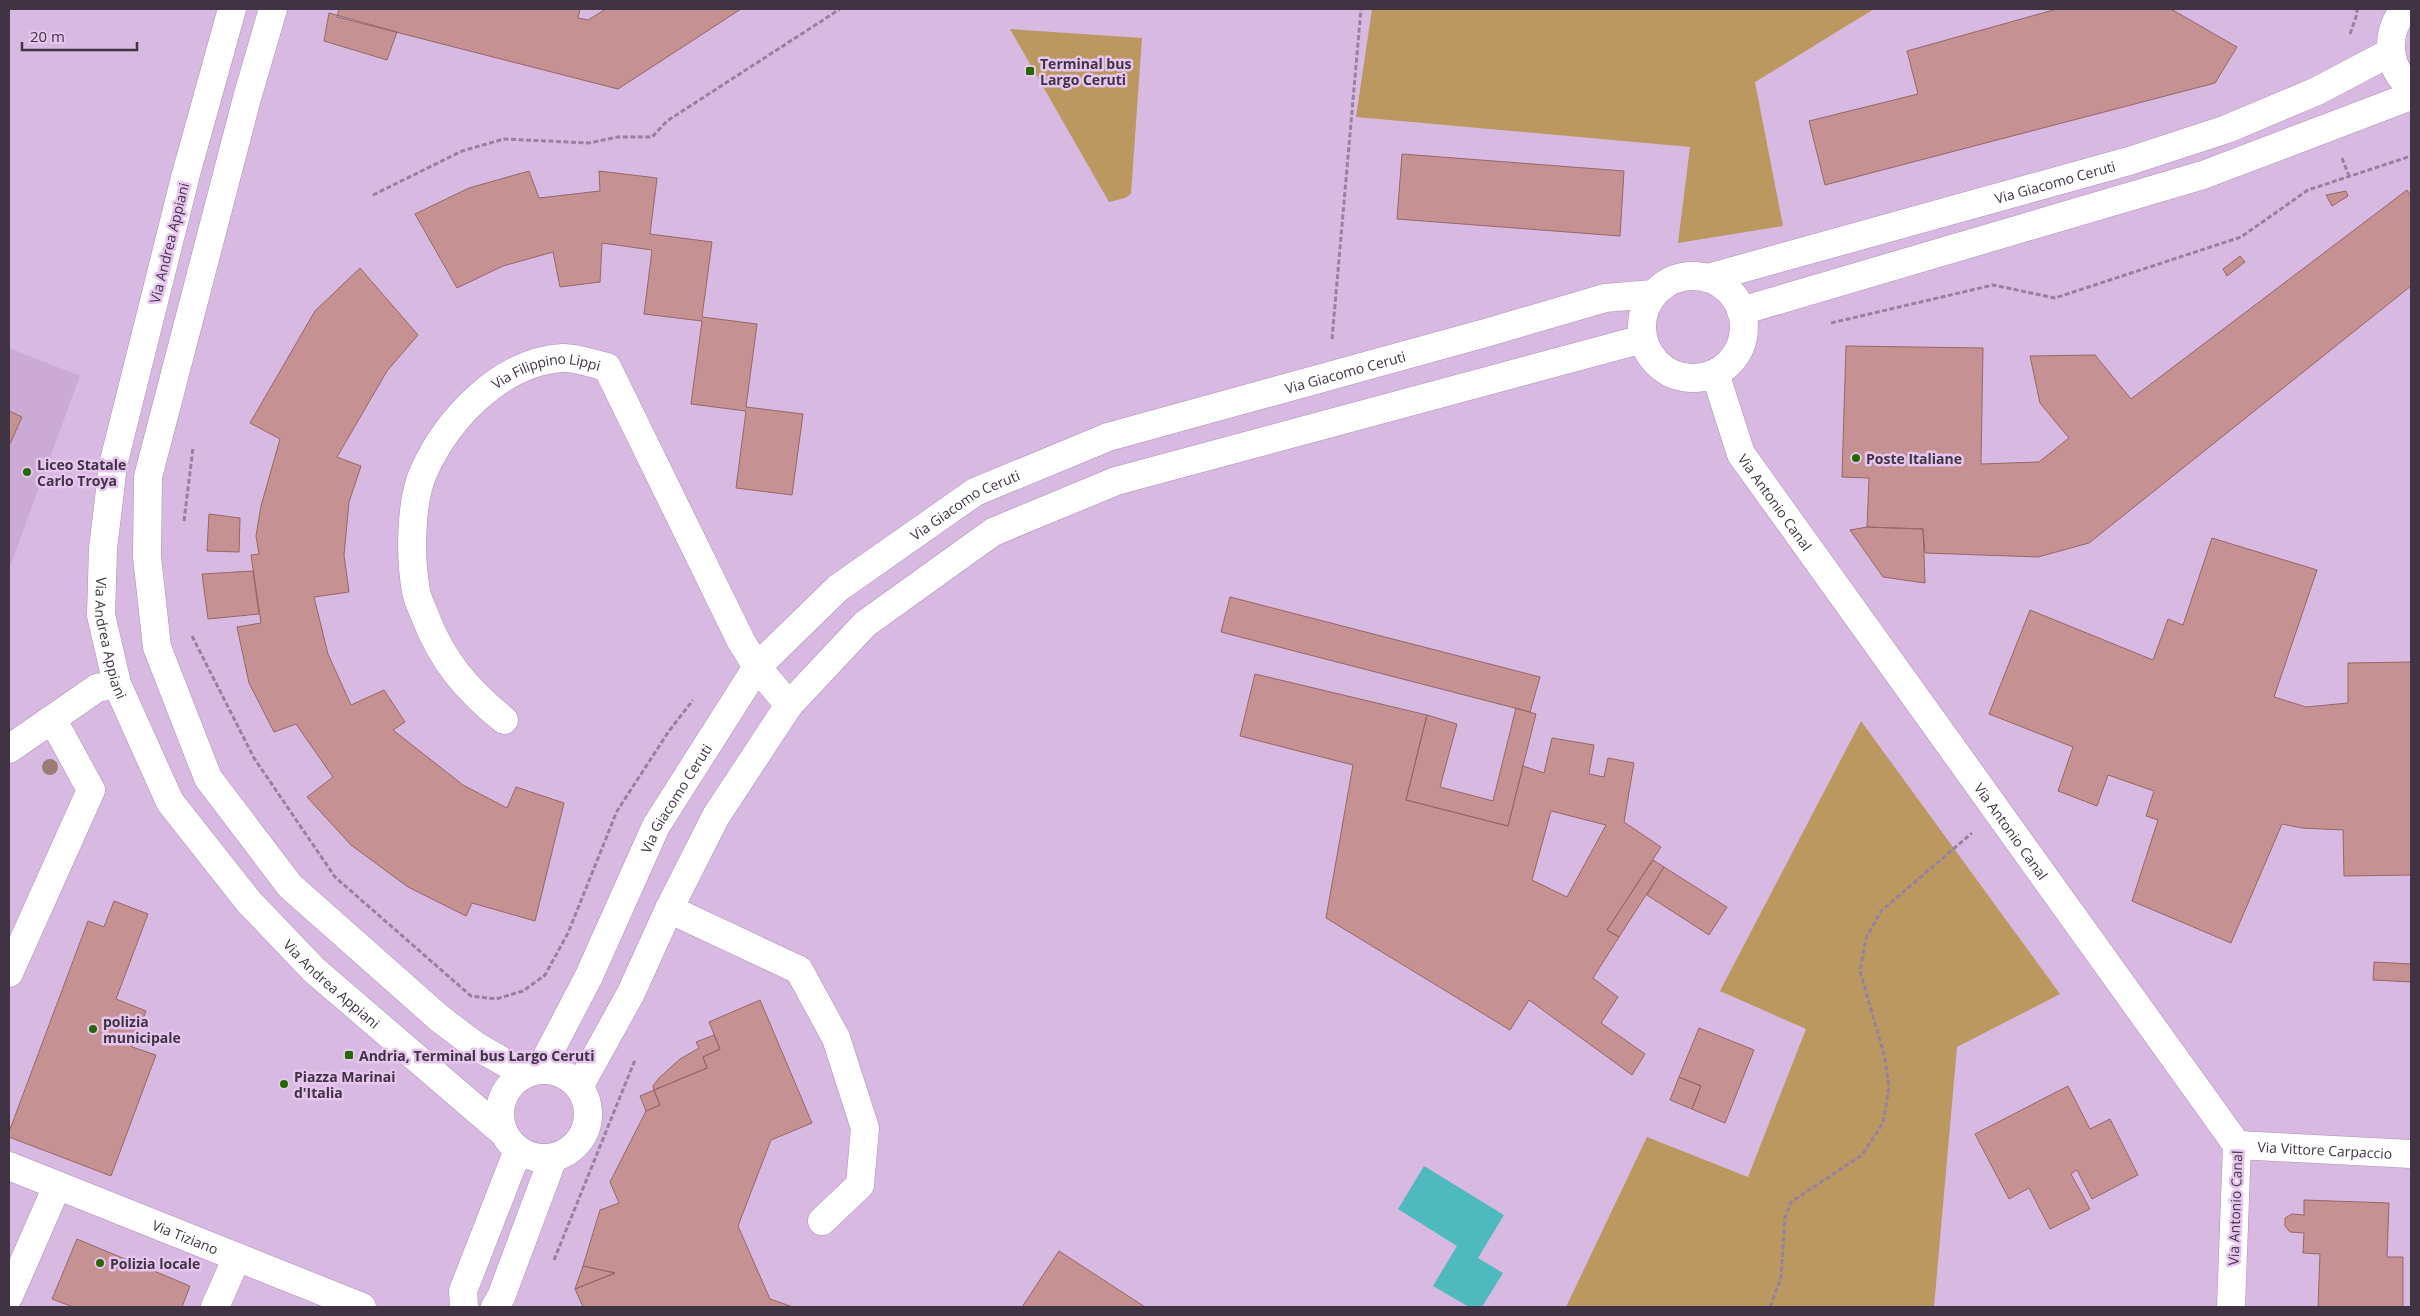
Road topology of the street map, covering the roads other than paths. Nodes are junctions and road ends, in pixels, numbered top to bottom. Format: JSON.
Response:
{"nodes":[{"id":1,"x":232,"y":9,"type":"edge"},
{"id":2,"x":273,"y":9,"type":"edge"},
{"id":3,"x":2400,"y":11,"type":"edge"},
{"id":4,"x":2391,"y":52,"type":"junction"},
{"id":5,"x":2411,"y":87,"type":"edge"},
{"id":6,"x":2411,"y":96,"type":"edge"},
{"id":7,"x":1708,"y":278,"type":"junction"},
{"id":8,"x":1654,"y":294,"type":"junction"},
{"id":9,"x":1741,"y":311,"type":"junction"},
{"id":10,"x":1643,"y":339,"type":"junction"},
{"id":11,"x":1715,"y":373,"type":"junction"},
{"id":12,"x":757,"y":667,"type":"junction"},
{"id":13,"x":117,"y":684,"type":"junction"},
{"id":14,"x":789,"y":705,"type":"junction"},
{"id":15,"x":504,"y":720,"type":"dead end"},
{"id":16,"x":49,"y":721,"type":"junction"},
{"id":17,"x":9,"y":749,"type":"edge"},
{"id":18,"x":669,"y":909,"type":"junction"},
{"id":19,"x":9,"y":973,"type":"edge"},
{"id":20,"x":533,"y":1072,"type":"junction"},
{"id":21,"x":579,"y":1087,"type":"junction"},
{"id":22,"x":511,"y":1141,"type":"junction"},
{"id":23,"x":2238,"y":1145,"type":"junction"},
{"id":24,"x":2411,"y":1154,"type":"edge"},
{"id":25,"x":553,"y":1158,"type":"junction"},
{"id":26,"x":10,"y":1169,"type":"edge"},
{"id":27,"x":57,"y":1186,"type":"junction"},
{"id":28,"x":822,"y":1221,"type":"dead end"},
{"id":29,"x":237,"y":1257,"type":"junction"},
{"id":30,"x":9,"y":1296,"type":"edge"},
{"id":31,"x":9,"y":1304,"type":"edge"},
{"id":32,"x":16,"y":1307,"type":"edge"},
{"id":33,"x":215,"y":1307,"type":"edge"},
{"id":34,"x":362,"y":1307,"type":"edge"},
{"id":35,"x":464,"y":1307,"type":"edge"},
{"id":36,"x":494,"y":1307,"type":"edge"},
{"id":37,"x":2231,"y":1307,"type":"edge"}],
"edges":[{"from":1,"to":13,"type":"street","name":"Via Andrea Appiani"},
{"from":2,"to":20,"type":"street"},
{"from":3,"to":4,"type":"street"},
{"from":4,"to":5,"type":"street"},
{"from":4,"to":7,"type":"street","name":"Via Giacomo Ceruti"},
{"from":6,"to":9,"type":"street"},
{"from":7,"to":8,"type":"street","name":"Via Giacomo Ceruti"},
{"from":7,"to":9,"type":"street","name":"Via Giacomo Ceruti"},
{"from":8,"to":10,"type":"street","name":"Via Giacomo Ceruti"},
{"from":8,"to":12,"type":"street","name":"Via Giacomo Ceruti"},
{"from":9,"to":11,"type":"street","name":"Via Giacomo Ceruti"},
{"from":10,"to":11,"type":"street","name":"Via Giacomo Ceruti"},
{"from":10,"to":14,"type":"street"},
{"from":11,"to":23,"type":"street","name":"Via Antonio Canal"},
{"from":12,"to":14,"type":"street","name":"Via Filippino Lippi"},
{"from":12,"to":15,"type":"street","name":"Via Filippino Lippi"},
{"from":12,"to":20,"type":"street","name":"Via Giacomo Ceruti"},
{"from":13,"to":16,"type":"street"},
{"from":13,"to":22,"type":"street","name":"Via Andrea Appiani"},
{"from":14,"to":18,"type":"street"},
{"from":16,"to":17,"type":"street"},
{"from":16,"to":19,"type":"street"},
{"from":18,"to":21,"type":"street"},
{"from":18,"to":28,"type":"street"},
{"from":20,"to":21,"type":"street"},
{"from":20,"to":22,"type":"street","name":"Via Giacomo Ceruti"},
{"from":21,"to":25,"type":"street"},
{"from":22,"to":25,"type":"street"},
{"from":22,"to":35,"type":"street"},
{"from":23,"to":24,"type":"street","name":"Via Vittore Carpaccio"},
{"from":23,"to":37,"type":"street","name":"Via Antonio Canal"},
{"from":25,"to":36,"type":"street"},
{"from":26,"to":27,"type":"street","name":"Via Tiziano"},
{"from":27,"to":29,"type":"street","name":"Via Tiziano"},
{"from":27,"to":30,"type":"street"},
{"from":29,"to":33,"type":"street"},
{"from":29,"to":34,"type":"street","name":"Via Tiziano"},
{"from":31,"to":32,"type":"street"}]}
